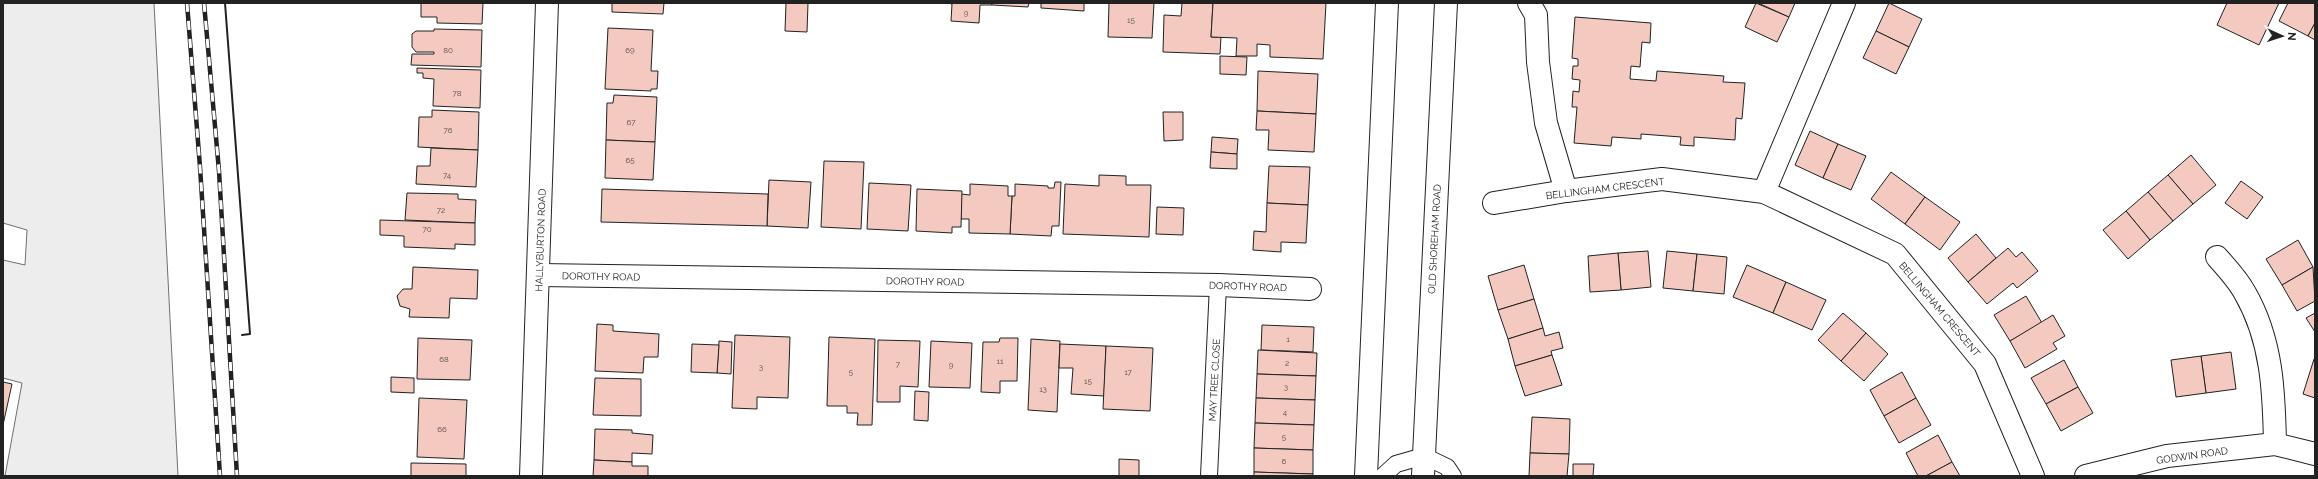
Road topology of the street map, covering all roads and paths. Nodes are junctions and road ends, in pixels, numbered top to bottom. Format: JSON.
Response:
{"nodes":[{"id":1,"x":547,"y":3,"type":"edge"},
{"id":2,"x":1387,"y":3,"type":"edge"},
{"id":3,"x":1446,"y":3,"type":"edge"},
{"id":4,"x":1529,"y":3,"type":"edge"},
{"id":5,"x":1844,"y":3,"type":"edge"},
{"id":6,"x":1566,"y":191,"type":"junction"},
{"id":7,"x":1764,"y":192,"type":"junction"},
{"id":8,"x":1494,"y":204,"type":"dead end"},
{"id":9,"x":2218,"y":257,"type":"dead end"},
{"id":10,"x":539,"y":275,"type":"junction"},
{"id":11,"x":1218,"y":285,"type":"junction"},
{"id":12,"x":1310,"y":289,"type":"dead end"},
{"id":13,"x":2275,"y":444,"type":"junction"},
{"id":14,"x":2315,"y":454,"type":"edge"},
{"id":15,"x":1424,"y":466,"type":"edge"},
{"id":16,"x":531,"y":476,"type":"edge"},
{"id":17,"x":1209,"y":476,"type":"edge"},
{"id":18,"x":1366,"y":476,"type":"edge"},
{"id":19,"x":1383,"y":476,"type":"edge"},
{"id":20,"x":1453,"y":476,"type":"edge"},
{"id":21,"x":2033,"y":476,"type":"edge"},
{"id":22,"x":2086,"y":476,"type":"edge"}],
"edges":[{"from":1,"to":10,"type":"street","name":"HALLYBURTON ROAD"},
{"from":2,"to":18,"type":"street"},
{"from":3,"to":15,"type":"street","name":"OLD SHOREHAM ROAD"},
{"from":4,"to":6,"type":"street"},
{"from":5,"to":7,"type":"street"},
{"from":6,"to":7,"type":"street","name":"BELLINGHAM CRESCENT"},
{"from":6,"to":8,"type":"street","name":"BELLINGHAM CRESCENT"},
{"from":7,"to":21,"type":"street","name":"BELLINGHAM CRESCENT"},
{"from":9,"to":13,"type":"street"},
{"from":10,"to":11,"type":"street","name":"DOROTHY ROAD"},
{"from":10,"to":16,"type":"street","name":"HALLYBURTON ROAD"},
{"from":11,"to":12,"type":"street","name":"DOROTHY ROAD"},
{"from":11,"to":17,"type":"lane","name":"MAY TREE CLOSE"},
{"from":13,"to":14,"type":"street","name":"GODWIN ROAD"},
{"from":13,"to":22,"type":"street","name":"GODWIN ROAD"},
{"from":15,"to":19,"type":"lane"},
{"from":15,"to":20,"type":"lane"}]}
